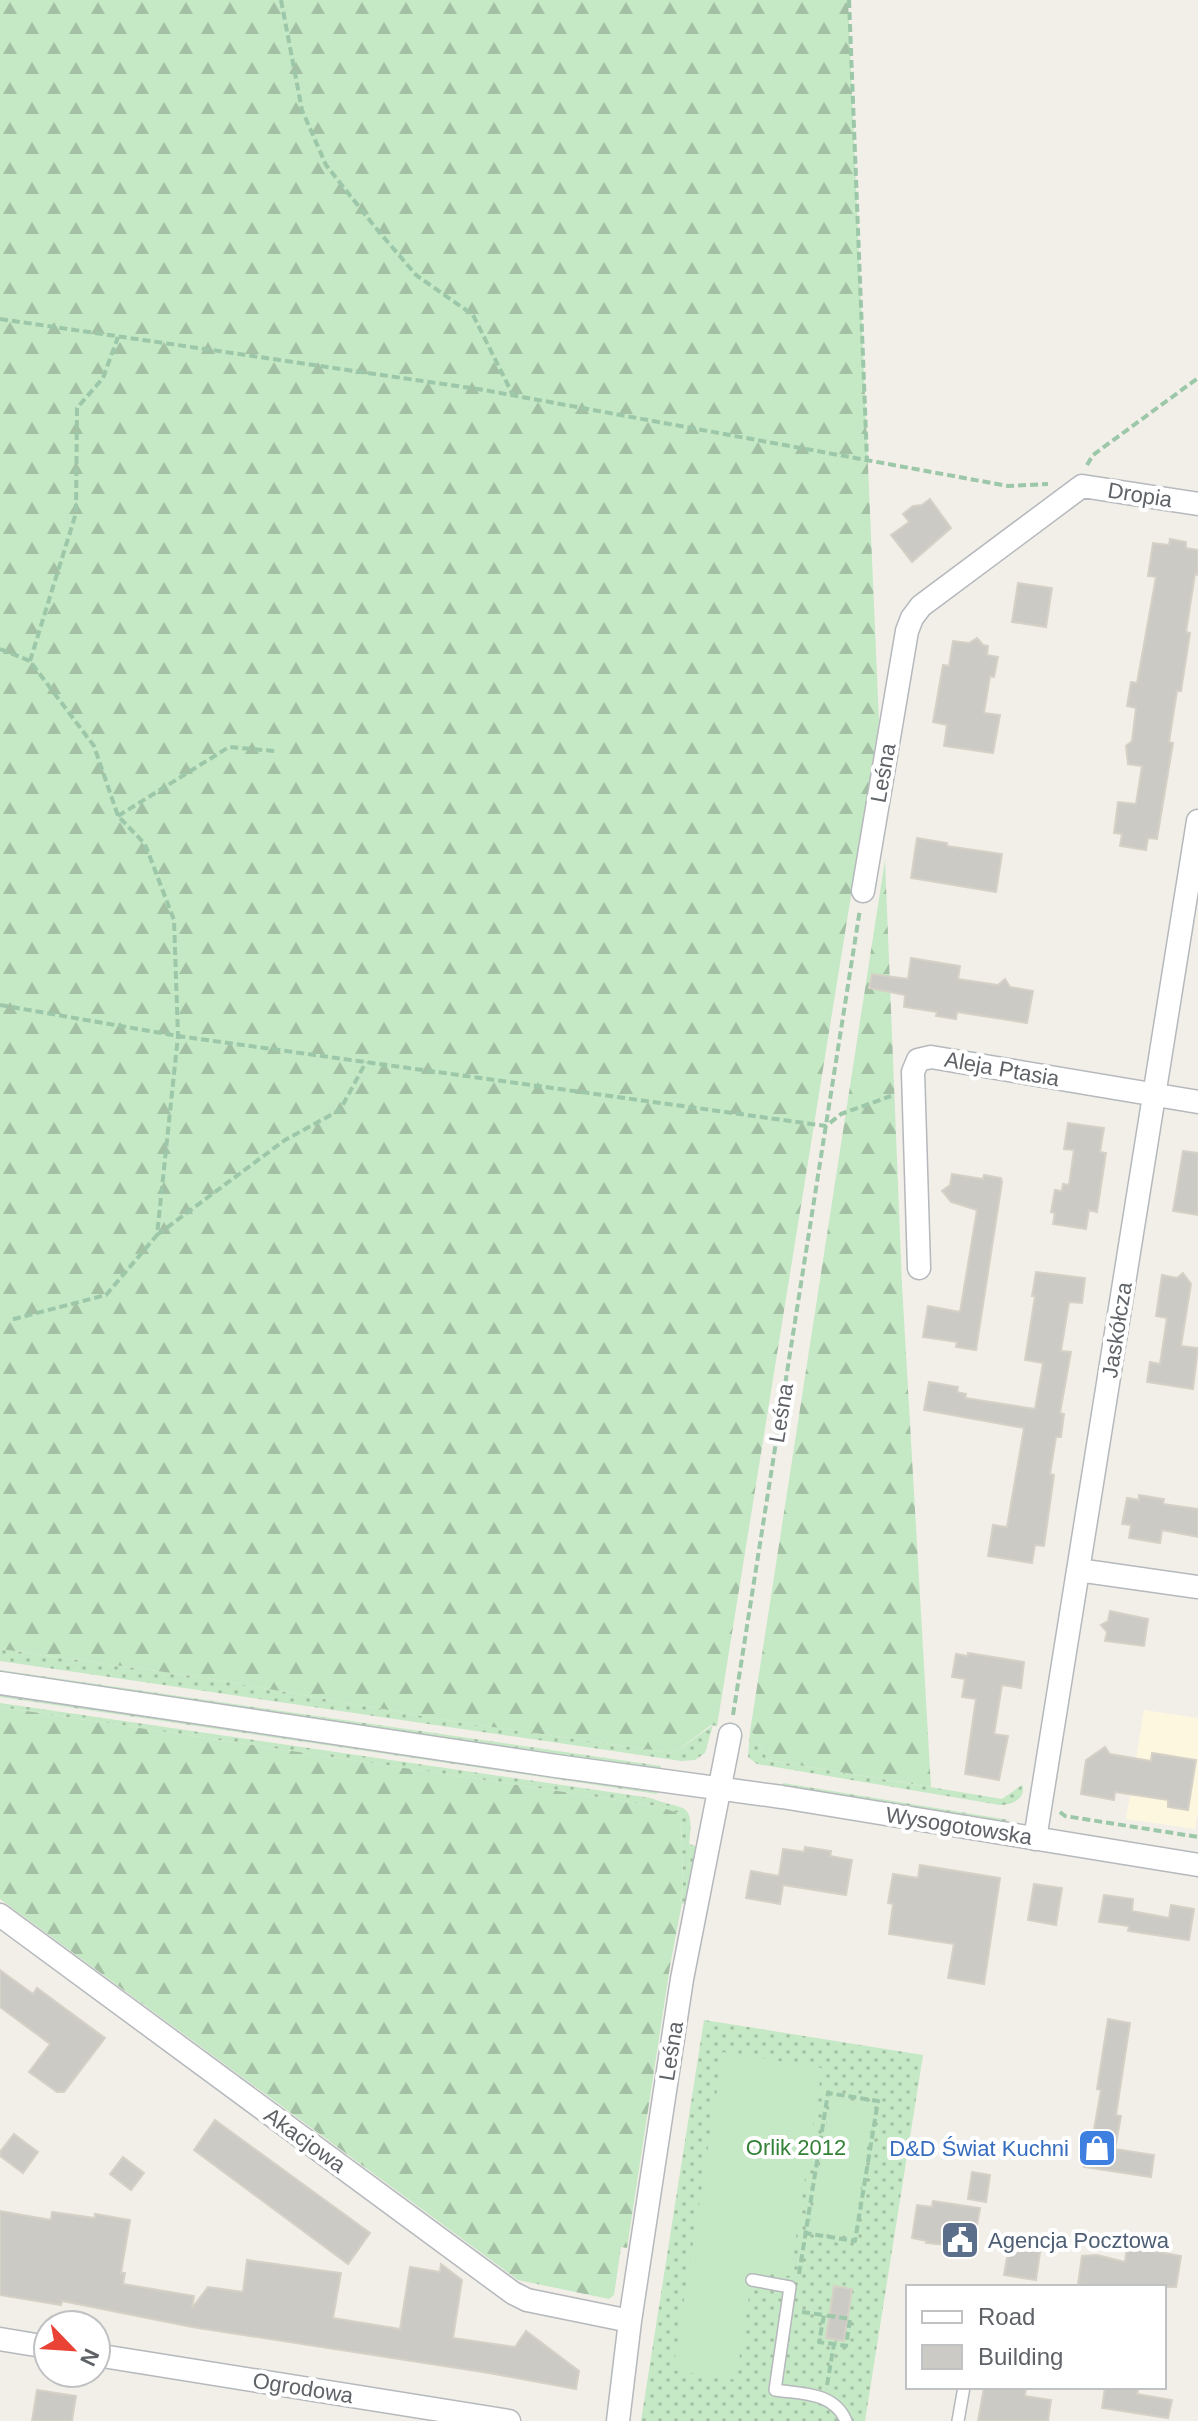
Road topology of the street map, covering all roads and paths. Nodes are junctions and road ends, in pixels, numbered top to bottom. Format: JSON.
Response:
{"nodes":[{"id":1,"x":281,"y":0,"type":"edge"},
{"id":2,"x":849,"y":0,"type":"edge"},
{"id":3,"x":0,"y":319,"type":"edge"},
{"id":4,"x":118,"y":337,"type":"junction"},
{"id":5,"x":1198,"y":378,"type":"edge"},
{"id":6,"x":513,"y":396,"type":"junction"},
{"id":7,"x":867,"y":460,"type":"junction"},
{"id":8,"x":1082,"y":486,"type":"junction"},
{"id":9,"x":1198,"y":504,"type":"edge"},
{"id":10,"x":0,"y":649,"type":"edge"},
{"id":11,"x":30,"y":661,"type":"junction"},
{"id":12,"x":275,"y":751,"type":"dead end"},
{"id":13,"x":118,"y":816,"type":"junction"},
{"id":14,"x":1198,"y":821,"type":"edge"},
{"id":15,"x":863,"y":891,"type":"joint"},
{"id":16,"x":0,"y":1005,"type":"edge"},
{"id":17,"x":178,"y":1036,"type":"junction"},
{"id":18,"x":366,"y":1062,"type":"junction"},
{"id":19,"x":913,"y":1088,"type":"junction"},
{"id":20,"x":1154,"y":1095,"type":"junction"},
{"id":21,"x":1198,"y":1102,"type":"edge"},
{"id":22,"x":826,"y":1126,"type":"junction"},
{"id":23,"x":157,"y":1235,"type":"junction"},
{"id":24,"x":919,"y":1268,"type":"dead end"},
{"id":25,"x":10,"y":1320,"type":"dead end"},
{"id":26,"x":1078,"y":1570,"type":"junction"},
{"id":27,"x":1198,"y":1587,"type":"edge"},
{"id":28,"x":0,"y":1683,"type":"edge"},
{"id":29,"x":730,"y":1735,"type":"joint"},
{"id":30,"x":719,"y":1788,"type":"junction"},
{"id":31,"x":1061,"y":1813,"type":"dead end"},
{"id":32,"x":1198,"y":1837,"type":"edge"},
{"id":33,"x":1035,"y":1839,"type":"junction"},
{"id":34,"x":1198,"y":1865,"type":"edge"},
{"id":35,"x":0,"y":1915,"type":"edge"},
{"id":36,"x":805,"y":2233,"type":"junction"},
{"id":37,"x":752,"y":2280,"type":"dead end"},
{"id":38,"x":790,"y":2287,"type":"junction"},
{"id":39,"x":630,"y":2321,"type":"junction"},
{"id":40,"x":0,"y":2339,"type":"edge"},
{"id":41,"x":32,"y":2344,"type":"edge"},
{"id":42,"x":834,"y":2344,"type":"junction"},
{"id":43,"x":112,"y":2358,"type":"edge"},
{"id":44,"x":964,"y":2389,"type":"edge"},
{"id":45,"x":825,"y":2399,"type":"junction"},
{"id":46,"x":509,"y":2421,"type":"edge"},
{"id":47,"x":618,"y":2421,"type":"edge"},
{"id":48,"x":846,"y":2421,"type":"edge"},
{"id":49,"x":958,"y":2421,"type":"edge"}],
"edges":[{"from":1,"to":6,"type":"path"},
{"from":2,"to":7,"type":"path"},
{"from":3,"to":4,"type":"path"},
{"from":4,"to":6,"type":"path"},
{"from":4,"to":11,"type":"path"},
{"from":5,"to":8,"type":"path"},
{"from":6,"to":7,"type":"path"},
{"from":7,"to":8,"type":"path"},
{"from":8,"to":9,"type":"street","name":"Dropia"},
{"from":8,"to":15,"type":"street","name":"Leśna"},
{"from":10,"to":11,"type":"path"},
{"from":11,"to":13,"type":"path"},
{"from":12,"to":13,"type":"path"},
{"from":13,"to":17,"type":"path"},
{"from":14,"to":20,"type":"street","name":"Jaskółcza"},
{"from":15,"to":22,"type":"path","name":"Leśna"},
{"from":16,"to":17,"type":"path"},
{"from":17,"to":18,"type":"path"},
{"from":17,"to":23,"type":"path"},
{"from":18,"to":22,"type":"path"},
{"from":18,"to":23,"type":"path"},
{"from":19,"to":20,"type":"street","name":"Aleja Ptasia"},
{"from":19,"to":22,"type":"path"},
{"from":19,"to":24,"type":"street","name":"Aleja Ptasia"},
{"from":20,"to":21,"type":"street","name":"Aleja Ptasia"},
{"from":20,"to":26,"type":"street","name":"Jaskółcza"},
{"from":22,"to":29,"type":"path","name":"Leśna"},
{"from":23,"to":25,"type":"path"},
{"from":26,"to":27,"type":"street"},
{"from":26,"to":33,"type":"street","name":"Jaskółcza"},
{"from":28,"to":30,"type":"street","name":"Wysogotowska"},
{"from":29,"to":30,"type":"street","name":"Leśna"},
{"from":30,"to":33,"type":"street","name":"Wysogotowska"},
{"from":30,"to":39,"type":"street","name":"Leśna"},
{"from":31,"to":32,"type":"path"},
{"from":33,"to":34,"type":"street","name":"Wysogotowska"},
{"from":35,"to":39,"type":"street","name":"Akacjowa"},
{"from":36,"to":36,"type":"path"},
{"from":36,"to":38,"type":"path"},
{"from":37,"to":38,"type":"lane"},
{"from":38,"to":45,"type":"lane"},
{"from":39,"to":47,"type":"street","name":"Leśna"},
{"from":40,"to":41,"type":"street"},
{"from":42,"to":42,"type":"path"},
{"from":42,"to":45,"type":"path"},
{"from":43,"to":46,"type":"street","name":"Ogrodowa"},
{"from":44,"to":49,"type":"lane"},
{"from":45,"to":48,"type":"lane"}]}
